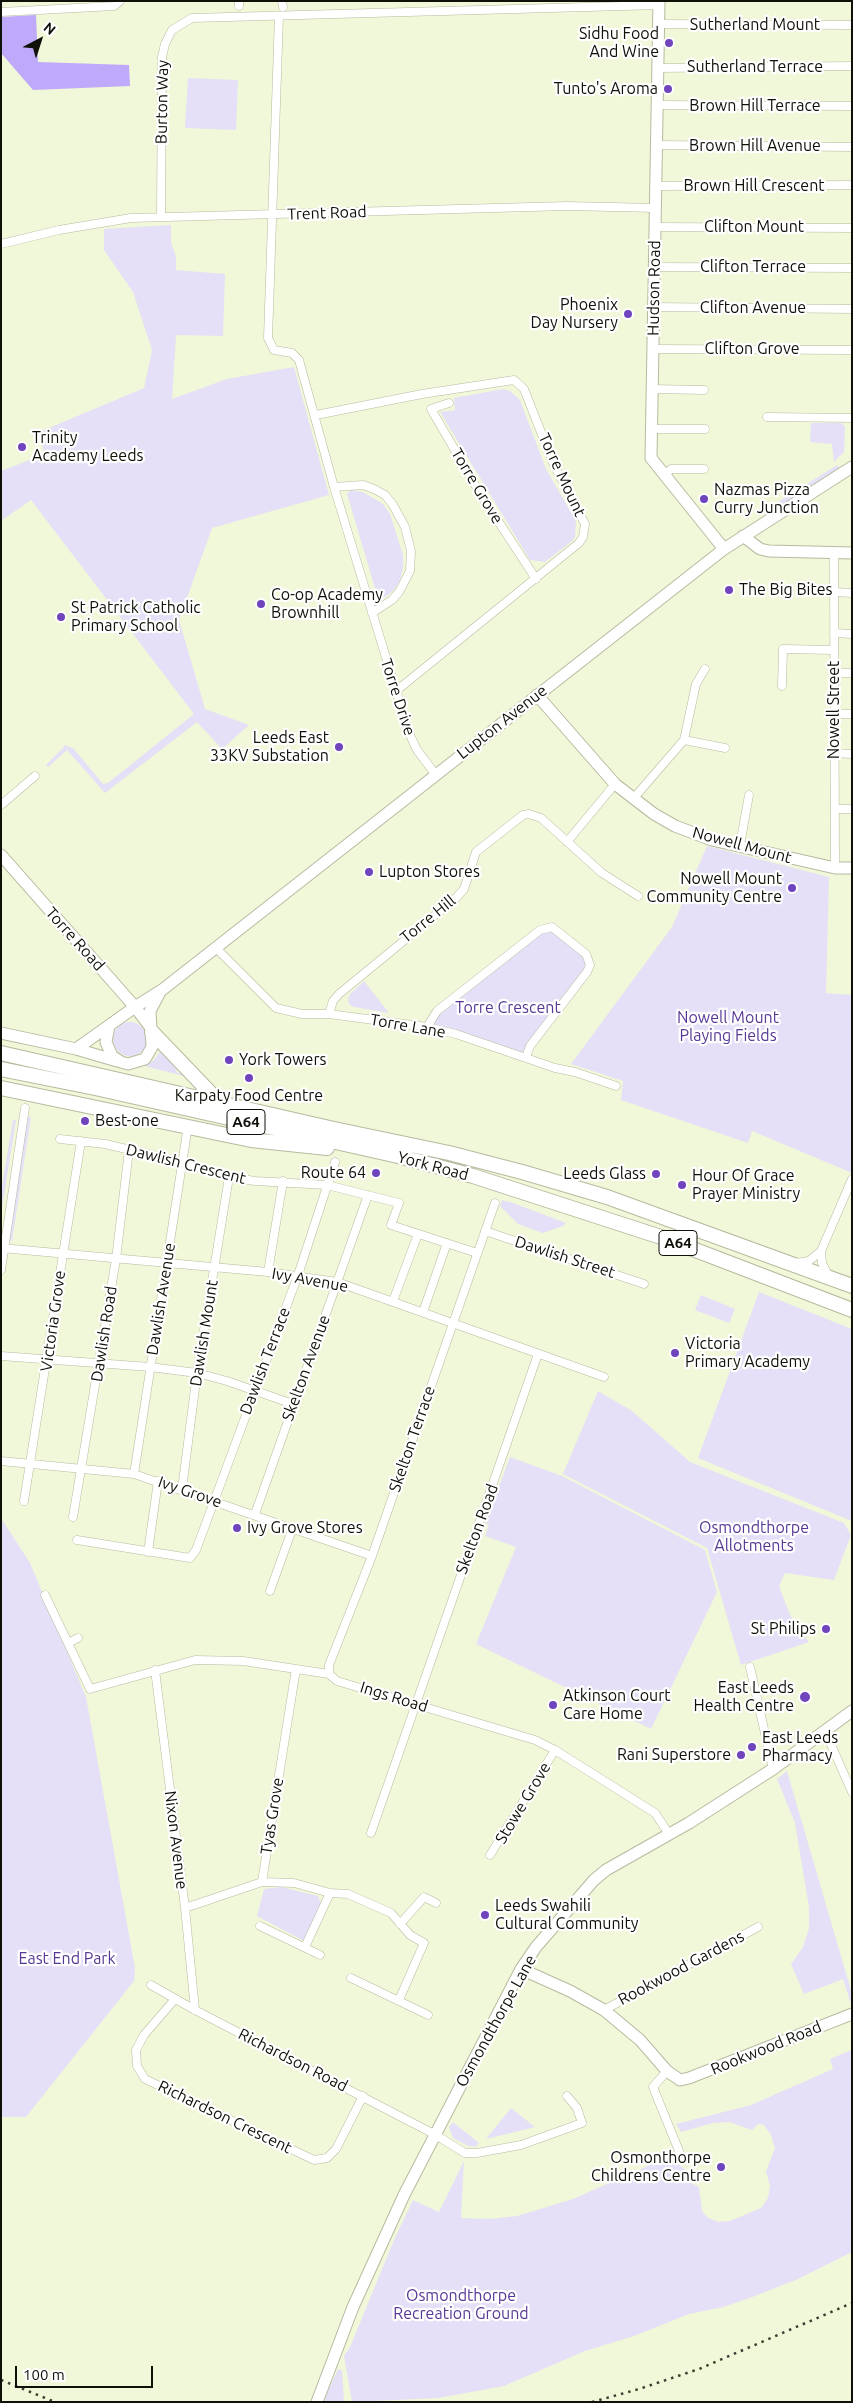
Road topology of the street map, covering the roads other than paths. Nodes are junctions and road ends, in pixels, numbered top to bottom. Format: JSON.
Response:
{"nodes":[{"id":1,"x":31,"y":1,"type":"edge"},
{"id":2,"x":120,"y":1,"type":"edge"},
{"id":3,"x":659,"y":3,"type":"edge"},
{"id":4,"x":32,"y":10,"type":"junction"},
{"id":5,"x":1,"y":12,"type":"edge"},
{"id":6,"x":279,"y":16,"type":"junction"},
{"id":7,"x":659,"y":24,"type":"junction"},
{"id":8,"x":852,"y":25,"type":"edge"},
{"id":9,"x":852,"y":66,"type":"edge"},
{"id":10,"x":659,"y":68,"type":"junction"},
{"id":11,"x":658,"y":105,"type":"junction"},
{"id":12,"x":852,"y":106,"type":"edge"},
{"id":13,"x":657,"y":145,"type":"junction"},
{"id":14,"x":852,"y":147,"type":"edge"},
{"id":15,"x":852,"y":185,"type":"edge"},
{"id":16,"x":656,"y":186,"type":"junction"},
{"id":17,"x":656,"y":208,"type":"junction"},
{"id":18,"x":272,"y":214,"type":"junction"},
{"id":19,"x":161,"y":217,"type":"junction"},
{"id":20,"x":655,"y":227,"type":"junction"},
{"id":21,"x":852,"y":228,"type":"edge"},
{"id":22,"x":1,"y":244,"type":"edge"},
{"id":23,"x":655,"y":267,"type":"junction"},
{"id":24,"x":852,"y":268,"type":"edge"},
{"id":25,"x":654,"y":307,"type":"junction"},
{"id":26,"x":852,"y":309,"type":"edge"},
{"id":27,"x":653,"y":348,"type":"junction"},
{"id":28,"x":852,"y":350,"type":"edge"},
{"id":29,"x":652,"y":389,"type":"junction"},
{"id":30,"x":704,"y":390,"type":"dead end"},
{"id":31,"x":449,"y":403,"type":"dead end"},
{"id":32,"x":316,"y":415,"type":"junction"},
{"id":33,"x":766,"y":417,"type":"dead end"},
{"id":34,"x":852,"y":418,"type":"edge"},
{"id":35,"x":651,"y":429,"type":"junction"},
{"id":36,"x":704,"y":429,"type":"dead end"},
{"id":37,"x":852,"y":467,"type":"edge"},
{"id":38,"x":704,"y":470,"type":"dead end"},
{"id":39,"x":665,"y":475,"type":"junction"},
{"id":40,"x":334,"y":487,"type":"junction"},
{"id":41,"x":743,"y":536,"type":"junction"},
{"id":42,"x":724,"y":549,"type":"junction"},
{"id":43,"x":834,"y":552,"type":"junction"},
{"id":44,"x":852,"y":553,"type":"edge"},
{"id":45,"x":536,"y":579,"type":"junction"},
{"id":46,"x":834,"y":592,"type":"junction"},
{"id":47,"x":852,"y":593,"type":"edge"},
{"id":48,"x":372,"y":613,"type":"junction"},
{"id":49,"x":834,"y":633,"type":"junction"},
{"id":50,"x":852,"y":634,"type":"edge"},
{"id":51,"x":834,"y":650,"type":"junction"},
{"id":52,"x":705,"y":669,"type":"dead end"},
{"id":53,"x":834,"y":673,"type":"junction"},
{"id":54,"x":852,"y":673,"type":"edge"},
{"id":55,"x":782,"y":686,"type":"dead end"},
{"id":56,"x":396,"y":691,"type":"junction"},
{"id":57,"x":537,"y":695,"type":"junction"},
{"id":58,"x":834,"y":714,"type":"junction"},
{"id":59,"x":852,"y":714,"type":"edge"},
{"id":60,"x":684,"y":740,"type":"junction"},
{"id":61,"x":725,"y":748,"type":"dead end"},
{"id":62,"x":834,"y":754,"type":"junction"},
{"id":63,"x":852,"y":754,"type":"edge"},
{"id":64,"x":436,"y":775,"type":"junction"},
{"id":65,"x":35,"y":776,"type":"dead end"},
{"id":66,"x":615,"y":784,"type":"junction"},
{"id":67,"x":749,"y":795,"type":"dead end"},
{"id":68,"x":633,"y":799,"type":"junction"},
{"id":69,"x":1,"y":806,"type":"edge"},
{"id":70,"x":835,"y":809,"type":"junction"},
{"id":71,"x":852,"y":809,"type":"edge"},
{"id":72,"x":567,"y":842,"type":"junction"},
{"id":73,"x":740,"y":845,"type":"junction"},
{"id":74,"x":1,"y":855,"type":"edge"},
{"id":75,"x":835,"y":868,"type":"junction"},
{"id":76,"x":852,"y":868,"type":"edge"},
{"id":77,"x":638,"y":896,"type":"dead end"},
{"id":78,"x":216,"y":948,"type":"junction"},
{"id":79,"x":162,"y":990,"type":"junction"},
{"id":80,"x":135,"y":1007,"type":"junction"},
{"id":81,"x":330,"y":1014,"type":"junction"},
{"id":82,"x":113,"y":1023,"type":"junction"},
{"id":83,"x":150,"y":1028,"type":"junction"},
{"id":84,"x":427,"y":1028,"type":"junction"},
{"id":85,"x":1,"y":1033,"type":"edge"},
{"id":86,"x":76,"y":1049,"type":"junction"},
{"id":87,"x":1,"y":1053,"type":"edge"},
{"id":88,"x":526,"y":1058,"type":"junction"},
{"id":89,"x":121,"y":1062,"type":"junction"},
{"id":90,"x":1,"y":1070,"type":"edge"},
{"id":91,"x":616,"y":1086,"type":"dead end"},
{"id":92,"x":1,"y":1088,"type":"edge"},
{"id":93,"x":220,"y":1103,"type":"junction"},
{"id":94,"x":25,"y":1108,"type":"dead end"},
{"id":95,"x":184,"y":1125,"type":"junction"},
{"id":96,"x":60,"y":1140,"type":"dead end"},
{"id":97,"x":81,"y":1141,"type":"junction"},
{"id":98,"x":129,"y":1150,"type":"junction"},
{"id":99,"x":398,"y":1156,"type":"junction"},
{"id":100,"x":182,"y":1162,"type":"junction"},
{"id":101,"x":335,"y":1162,"type":"dead end"},
{"id":102,"x":230,"y":1177,"type":"junction"},
{"id":103,"x":852,"y":1179,"type":"edge"},
{"id":104,"x":283,"y":1181,"type":"junction"},
{"id":105,"x":327,"y":1185,"type":"junction"},
{"id":106,"x":368,"y":1194,"type":"junction"},
{"id":107,"x":495,"y":1203,"type":"dead end"},
{"id":108,"x":485,"y":1231,"type":"junction"},
{"id":109,"x":418,"y":1234,"type":"junction"},
{"id":110,"x":447,"y":1243,"type":"junction"},
{"id":111,"x":3,"y":1249,"type":"edge"},
{"id":112,"x":821,"y":1251,"type":"junction"},
{"id":113,"x":478,"y":1253,"type":"junction"},
{"id":114,"x":62,"y":1255,"type":"junction"},
{"id":115,"x":116,"y":1259,"type":"junction"},
{"id":116,"x":167,"y":1263,"type":"junction"},
{"id":117,"x":791,"y":1263,"type":"junction"},
{"id":118,"x":215,"y":1267,"type":"junction"},
{"id":119,"x":1,"y":1270,"type":"edge"},
{"id":120,"x":268,"y":1272,"type":"junction"},
{"id":121,"x":298,"y":1275,"type":"junction"},
{"id":122,"x":829,"y":1278,"type":"junction"},
{"id":123,"x":337,"y":1282,"type":"junction"},
{"id":124,"x":644,"y":1284,"type":"dead end"},
{"id":125,"x":852,"y":1286,"type":"edge"},
{"id":126,"x":393,"y":1301,"type":"junction"},
{"id":127,"x":852,"y":1310,"type":"edge"},
{"id":128,"x":423,"y":1312,"type":"junction"},
{"id":129,"x":452,"y":1324,"type":"junction"},
{"id":130,"x":538,"y":1354,"type":"junction"},
{"id":131,"x":1,"y":1356,"type":"edge"},
{"id":132,"x":47,"y":1360,"type":"junction"},
{"id":133,"x":100,"y":1363,"type":"junction"},
{"id":134,"x":150,"y":1367,"type":"junction"},
{"id":135,"x":197,"y":1374,"type":"junction"},
{"id":136,"x":604,"y":1377,"type":"dead end"},
{"id":137,"x":254,"y":1390,"type":"junction"},
{"id":138,"x":293,"y":1404,"type":"junction"},
{"id":139,"x":1,"y":1461,"type":"edge"},
{"id":140,"x":31,"y":1463,"type":"junction"},
{"id":141,"x":81,"y":1468,"type":"junction"},
{"id":142,"x":134,"y":1474,"type":"junction"},
{"id":143,"x":158,"y":1481,"type":"junction"},
{"id":144,"x":182,"y":1489,"type":"junction"},
{"id":145,"x":213,"y":1500,"type":"junction"},
{"id":146,"x":24,"y":1501,"type":"dead end"},
{"id":147,"x":254,"y":1514,"type":"junction"},
{"id":148,"x":73,"y":1517,"type":"dead end"},
{"id":149,"x":293,"y":1527,"type":"junction"},
{"id":150,"x":76,"y":1540,"type":"dead end"},
{"id":151,"x":148,"y":1552,"type":"junction"},
{"id":152,"x":372,"y":1556,"type":"junction"},
{"id":153,"x":270,"y":1592,"type":"dead end"},
{"id":154,"x":46,"y":1595,"type":"dead end"},
{"id":155,"x":78,"y":1638,"type":"dead end"},
{"id":156,"x":68,"y":1643,"type":"junction"},
{"id":157,"x":750,"y":1667,"type":"dead end"},
{"id":158,"x":296,"y":1669,"type":"junction"},
{"id":159,"x":155,"y":1670,"type":"junction"},
{"id":160,"x":329,"y":1674,"type":"junction"},
{"id":161,"x":416,"y":1704,"type":"junction"},
{"id":162,"x":852,"y":1711,"type":"edge"},
{"id":163,"x":825,"y":1732,"type":"junction"},
{"id":164,"x":555,"y":1750,"type":"junction"},
{"id":165,"x":772,"y":1769,"type":"junction"},
{"id":166,"x":852,"y":1792,"type":"edge"},
{"id":167,"x":371,"y":1833,"type":"dead end"},
{"id":168,"x":669,"y":1834,"type":"junction"},
{"id":169,"x":490,"y":1855,"type":"dead end"},
{"id":170,"x":262,"y":1882,"type":"junction"},
{"id":171,"x":330,"y":1893,"type":"junction"},
{"id":172,"x":436,"y":1903,"type":"dead end"},
{"id":173,"x":185,"y":1908,"type":"junction"},
{"id":174,"x":400,"y":1924,"type":"junction"},
{"id":175,"x":260,"y":1926,"type":"dead end"},
{"id":176,"x":758,"y":1926,"type":"dead end"},
{"id":177,"x":305,"y":1948,"type":"junction"},
{"id":178,"x":320,"y":1955,"type":"dead end"},
{"id":179,"x":521,"y":1969,"type":"junction"},
{"id":180,"x":351,"y":1978,"type":"dead end"},
{"id":181,"x":151,"y":1984,"type":"dead end"},
{"id":182,"x":175,"y":1999,"type":"junction"},
{"id":183,"x":399,"y":2000,"type":"junction"},
{"id":184,"x":195,"y":2010,"type":"junction"},
{"id":185,"x":604,"y":2010,"type":"junction"},
{"id":186,"x":852,"y":2014,"type":"edge"},
{"id":187,"x":428,"y":2015,"type":"dead end"},
{"id":188,"x":668,"y":2071,"type":"junction"},
{"id":189,"x":363,"y":2096,"type":"junction"},
{"id":190,"x":567,"y":2096,"type":"dead end"},
{"id":191,"x":434,"y":2134,"type":"junction"},
{"id":192,"x":681,"y":2156,"type":"dead end"},
{"id":193,"x":317,"y":2402,"type":"edge"}],
"edges":[{"from":1,"to":4,"type":"street"},
{"from":2,"to":4,"type":"street"},
{"from":3,"to":6,"type":"street","name":"Burton Way"},
{"from":3,"to":7,"type":"street","name":"Hudson Road"},
{"from":4,"to":5,"type":"street"},
{"from":6,"to":18,"type":"street"},
{"from":6,"to":19,"type":"street","name":"Burton Way"},
{"from":7,"to":8,"type":"street","name":"Sutherland Mount"},
{"from":7,"to":10,"type":"street","name":"Hudson Road"},
{"from":9,"to":10,"type":"street","name":"Sutherland Terrace"},
{"from":10,"to":11,"type":"street","name":"Hudson Road"},
{"from":11,"to":12,"type":"street","name":"Brown Hill Terrace"},
{"from":11,"to":13,"type":"street","name":"Hudson Road"},
{"from":13,"to":14,"type":"street","name":"Brown Hill Avenue"},
{"from":13,"to":16,"type":"street","name":"Hudson Road"},
{"from":15,"to":16,"type":"street","name":"Brown Hill Crescent"},
{"from":16,"to":17,"type":"street","name":"Hudson Road"},
{"from":17,"to":18,"type":"street","name":"Trent Road"},
{"from":17,"to":20,"type":"street","name":"Hudson Road"},
{"from":18,"to":19,"type":"street","name":"Trent Road"},
{"from":18,"to":32,"type":"street","name":"Torre Drive"},
{"from":19,"to":22,"type":"street","name":"Trent Road"},
{"from":20,"to":21,"type":"street","name":"Clifton Mount"},
{"from":20,"to":23,"type":"street","name":"Hudson Road"},
{"from":23,"to":24,"type":"street","name":"Clifton Terrace"},
{"from":23,"to":25,"type":"street","name":"Hudson Road"},
{"from":25,"to":26,"type":"street","name":"Clifton Avenue"},
{"from":25,"to":27,"type":"street","name":"Hudson Road"},
{"from":27,"to":28,"type":"street","name":"Clifton Grove"},
{"from":27,"to":29,"type":"street","name":"Hudson Road"},
{"from":29,"to":30,"type":"street"},
{"from":29,"to":35,"type":"street","name":"Hudson Road"},
{"from":31,"to":45,"type":"street","name":"Torre Grove"},
{"from":32,"to":40,"type":"street","name":"Torre Drive"},
{"from":32,"to":45,"type":"street","name":"Torre Mount"},
{"from":33,"to":34,"type":"street"},
{"from":35,"to":36,"type":"street"},
{"from":35,"to":39,"type":"street","name":"Hudson Road"},
{"from":37,"to":41,"type":"street","name":"Lupton Avenue"},
{"from":38,"to":39,"type":"street"},
{"from":39,"to":42,"type":"street","name":"Hudson Road"},
{"from":40,"to":48,"type":"street","name":"Torre Drive"},
{"from":40,"to":48,"type":"street"},
{"from":41,"to":42,"type":"street","name":"Lupton Avenue"},
{"from":41,"to":43,"type":"street"},
{"from":42,"to":57,"type":"street","name":"Lupton Avenue"},
{"from":43,"to":44,"type":"street"},
{"from":43,"to":46,"type":"street","name":"Nowell Street"},
{"from":45,"to":56,"type":"street","name":"Torre Mount"},
{"from":46,"to":47,"type":"street"},
{"from":46,"to":49,"type":"street","name":"Nowell Street"},
{"from":48,"to":56,"type":"street","name":"Torre Drive"},
{"from":49,"to":50,"type":"street"},
{"from":49,"to":51,"type":"street","name":"Nowell Street"},
{"from":51,"to":53,"type":"street","name":"Nowell Street"},
{"from":51,"to":55,"type":"street"},
{"from":52,"to":60,"type":"street"},
{"from":53,"to":54,"type":"street"},
{"from":53,"to":58,"type":"street","name":"Nowell Street"},
{"from":56,"to":64,"type":"street","name":"Torre Drive"},
{"from":57,"to":64,"type":"street","name":"Lupton Avenue"},
{"from":57,"to":66,"type":"street","name":"Nowell Mount"},
{"from":58,"to":59,"type":"street"},
{"from":58,"to":62,"type":"street","name":"Nowell Street"},
{"from":60,"to":61,"type":"street"},
{"from":60,"to":68,"type":"street"},
{"from":62,"to":63,"type":"street"},
{"from":62,"to":70,"type":"street","name":"Nowell Street"},
{"from":64,"to":78,"type":"street","name":"Lupton Avenue"},
{"from":65,"to":69,"type":"street"},
{"from":66,"to":68,"type":"street","name":"Nowell Mount"},
{"from":66,"to":72,"type":"street"},
{"from":67,"to":73,"type":"street"},
{"from":68,"to":73,"type":"street","name":"Nowell Mount"},
{"from":70,"to":71,"type":"street"},
{"from":70,"to":75,"type":"street","name":"Nowell Street"},
{"from":72,"to":77,"type":"street","name":"Torre Hill"},
{"from":72,"to":81,"type":"street","name":"Torre Hill"},
{"from":73,"to":75,"type":"street","name":"Nowell Mount"},
{"from":74,"to":80,"type":"street","name":"Torre Road"},
{"from":75,"to":76,"type":"street","name":"Nowell Mount"},
{"from":78,"to":79,"type":"street","name":"Lupton Avenue"},
{"from":78,"to":81,"type":"street","name":"Torre Lane"},
{"from":79,"to":80,"type":"street","name":"Lupton Avenue"},
{"from":79,"to":83,"type":"street","name":"Lupton Avenue"},
{"from":80,"to":82,"type":"street","name":"Lupton Avenue"},
{"from":80,"to":83,"type":"street","name":"Torre Road"},
{"from":81,"to":84,"type":"street","name":"Torre Lane"},
{"from":82,"to":83,"type":"street"},
{"from":82,"to":86,"type":"street","name":"Lupton Avenue"},
{"from":82,"to":89,"type":"street"},
{"from":83,"to":89,"type":"street","name":"Lupton Avenue"},
{"from":83,"to":93,"type":"highway","number":"A64"},
{"from":84,"to":88,"type":"street","name":"Torre Lane"},
{"from":84,"to":88,"type":"street"},
{"from":85,"to":86,"type":"street"},
{"from":86,"to":89,"type":"street"},
{"from":87,"to":93,"type":"highway","name":"York Road","number":"A64"},
{"from":88,"to":91,"type":"street","name":"Torre Lane"},
{"from":90,"to":99,"type":"highway","name":"York Road","number":"A64"},
{"from":92,"to":95,"type":"highway"},
{"from":93,"to":117,"type":"highway","name":"York Road","number":"A64"},
{"from":94,"to":111,"type":"street"},
{"from":95,"to":99,"type":"highway"},
{"from":95,"to":100,"type":"street","name":"Dawlish Avenue"},
{"from":96,"to":97,"type":"street","name":"Dawlish Crescent"},
{"from":97,"to":98,"type":"street","name":"Dawlish Crescent"},
{"from":97,"to":114,"type":"street","name":"Victoria Grove"},
{"from":98,"to":100,"type":"street","name":"Dawlish Crescent"},
{"from":98,"to":115,"type":"street","name":"Dawlish Road"},
{"from":99,"to":127,"type":"highway","name":"York Road","number":"A64"},
{"from":100,"to":102,"type":"street","name":"Dawlish Crescent"},
{"from":100,"to":116,"type":"street","name":"Dawlish Avenue"},
{"from":101,"to":105,"type":"street","name":"Dawlish Terrace"},
{"from":102,"to":104,"type":"street","name":"Dawlish Crescent"},
{"from":102,"to":118,"type":"street","name":"Dawlish Mount"},
{"from":103,"to":112,"type":"street"},
{"from":104,"to":105,"type":"street","name":"Dawlish Crescent"},
{"from":104,"to":120,"type":"street"},
{"from":105,"to":106,"type":"street","name":"Dawlish Crescent"},
{"from":105,"to":121,"type":"street","name":"Dawlish Terrace"},
{"from":106,"to":109,"type":"street","name":"Dawlish Crescent"},
{"from":106,"to":123,"type":"street","name":"Skelton Avenue"},
{"from":107,"to":108,"type":"street","name":"Skelton Terrace"},
{"from":108,"to":113,"type":"street","name":"Skelton Terrace"},
{"from":108,"to":124,"type":"street","name":"Dawlish Street"},
{"from":109,"to":110,"type":"street"},
{"from":109,"to":126,"type":"street"},
{"from":110,"to":113,"type":"street"},
{"from":110,"to":128,"type":"street"},
{"from":111,"to":114,"type":"street","name":"Ivy Avenue"},
{"from":111,"to":119,"type":"street"},
{"from":112,"to":117,"type":"street"},
{"from":112,"to":122,"type":"street"},
{"from":113,"to":129,"type":"street","name":"Skelton Terrace"},
{"from":114,"to":115,"type":"street","name":"Ivy Avenue"},
{"from":114,"to":132,"type":"street","name":"Victoria Grove"},
{"from":115,"to":116,"type":"street","name":"Ivy Avenue"},
{"from":115,"to":133,"type":"street","name":"Dawlish Road"},
{"from":116,"to":118,"type":"street","name":"Ivy Avenue"},
{"from":116,"to":134,"type":"street","name":"Dawlish Avenue"},
{"from":117,"to":122,"type":"highway","name":"York Road","number":"A64"},
{"from":118,"to":120,"type":"street","name":"Ivy Avenue"},
{"from":118,"to":135,"type":"street","name":"Dawlish Mount"},
{"from":120,"to":121,"type":"street","name":"Ivy Avenue"},
{"from":121,"to":123,"type":"street","name":"Ivy Avenue"},
{"from":121,"to":137,"type":"street","name":"Dawlish Terrace"},
{"from":122,"to":125,"type":"highway","name":"York Road","number":"A64"},
{"from":123,"to":126,"type":"street","name":"Ivy Avenue"},
{"from":123,"to":138,"type":"street","name":"Skelton Avenue"},
{"from":126,"to":128,"type":"street","name":"Ivy Avenue"},
{"from":128,"to":129,"type":"street","name":"Ivy Avenue"},
{"from":129,"to":130,"type":"street","name":"Ivy Avenue"},
{"from":129,"to":152,"type":"street","name":"Skelton Terrace"},
{"from":130,"to":136,"type":"street","name":"Ivy Avenue"},
{"from":130,"to":161,"type":"street","name":"Skelton Road"},
{"from":131,"to":132,"type":"street"},
{"from":132,"to":133,"type":"street"},
{"from":132,"to":140,"type":"street","name":"Victoria Grove"},
{"from":133,"to":134,"type":"street"},
{"from":133,"to":141,"type":"street","name":"Dawlish Road"},
{"from":134,"to":135,"type":"street"},
{"from":134,"to":142,"type":"street","name":"Dawlish Avenue"},
{"from":135,"to":137,"type":"street"},
{"from":135,"to":144,"type":"street","name":"Dawlish Mount"},
{"from":137,"to":138,"type":"street"},
{"from":137,"to":145,"type":"street","name":"Dawlish Terrace"},
{"from":138,"to":147,"type":"street","name":"Skelton Avenue"},
{"from":139,"to":140,"type":"street","name":"Ivy Grove"},
{"from":140,"to":141,"type":"street","name":"Ivy Grove"},
{"from":140,"to":146,"type":"street","name":"Victoria Grove"},
{"from":141,"to":142,"type":"street","name":"Ivy Grove"},
{"from":141,"to":148,"type":"street","name":"Dawlish Road"},
{"from":142,"to":143,"type":"street","name":"Ivy Grove"},
{"from":143,"to":144,"type":"street","name":"Ivy Grove"},
{"from":143,"to":151,"type":"street"},
{"from":144,"to":145,"type":"street","name":"Ivy Grove"},
{"from":145,"to":147,"type":"street","name":"Ivy Grove"},
{"from":145,"to":151,"type":"street","name":"Dawlish Terrace"},
{"from":147,"to":149,"type":"street","name":"Ivy Grove"},
{"from":149,"to":152,"type":"street","name":"Ivy Grove"},
{"from":149,"to":153,"type":"street"},
{"from":150,"to":151,"type":"street"},
{"from":152,"to":160,"type":"street","name":"Skelton Terrace"},
{"from":154,"to":156,"type":"street"},
{"from":155,"to":156,"type":"street"},
{"from":156,"to":159,"type":"street","name":"Ings Road"},
{"from":157,"to":165,"type":"street"},
{"from":158,"to":159,"type":"street","name":"Ings Road"},
{"from":158,"to":160,"type":"street","name":"Ings Road"},
{"from":158,"to":170,"type":"street","name":"Tyas Grove"},
{"from":159,"to":173,"type":"street","name":"Nixon Avenue"},
{"from":160,"to":161,"type":"street","name":"Ings Road"},
{"from":161,"to":164,"type":"street","name":"Ings Road"},
{"from":161,"to":167,"type":"street","name":"Skelton Road"},
{"from":162,"to":163,"type":"street","name":"Osmondthorpe Lane"},
{"from":163,"to":165,"type":"street","name":"Osmondthorpe Lane"},
{"from":163,"to":166,"type":"street"},
{"from":164,"to":168,"type":"street","name":"Ings Road"},
{"from":164,"to":169,"type":"street","name":"Stowe Grove"},
{"from":165,"to":168,"type":"street","name":"Osmondthorpe Lane"},
{"from":168,"to":179,"type":"street","name":"Osmondthorpe Lane"},
{"from":170,"to":171,"type":"street"},
{"from":170,"to":173,"type":"street"},
{"from":171,"to":174,"type":"street"},
{"from":171,"to":177,"type":"street"},
{"from":172,"to":174,"type":"street"},
{"from":173,"to":184,"type":"street","name":"Nixon Avenue"},
{"from":174,"to":183,"type":"street"},
{"from":175,"to":177,"type":"street"},
{"from":176,"to":185,"type":"street","name":"Rookwood Gardens"},
{"from":177,"to":178,"type":"street"},
{"from":179,"to":185,"type":"street"},
{"from":179,"to":191,"type":"street","name":"Osmondthorpe Lane"},
{"from":180,"to":183,"type":"street"},
{"from":181,"to":182,"type":"street","name":"Richardson Road"},
{"from":182,"to":184,"type":"street","name":"Richardson Road"},
{"from":182,"to":189,"type":"street","name":"Richardson Crescent"},
{"from":183,"to":187,"type":"street"},
{"from":184,"to":189,"type":"street","name":"Richardson Road"},
{"from":185,"to":188,"type":"street"},
{"from":186,"to":188,"type":"street","name":"Rookwood Road"},
{"from":188,"to":192,"type":"street"},
{"from":189,"to":191,"type":"street","name":"Richardson Road"},
{"from":190,"to":191,"type":"street","name":"Richardson Road"},
{"from":191,"to":193,"type":"street","name":"Osmondthorpe Lane"}]}
